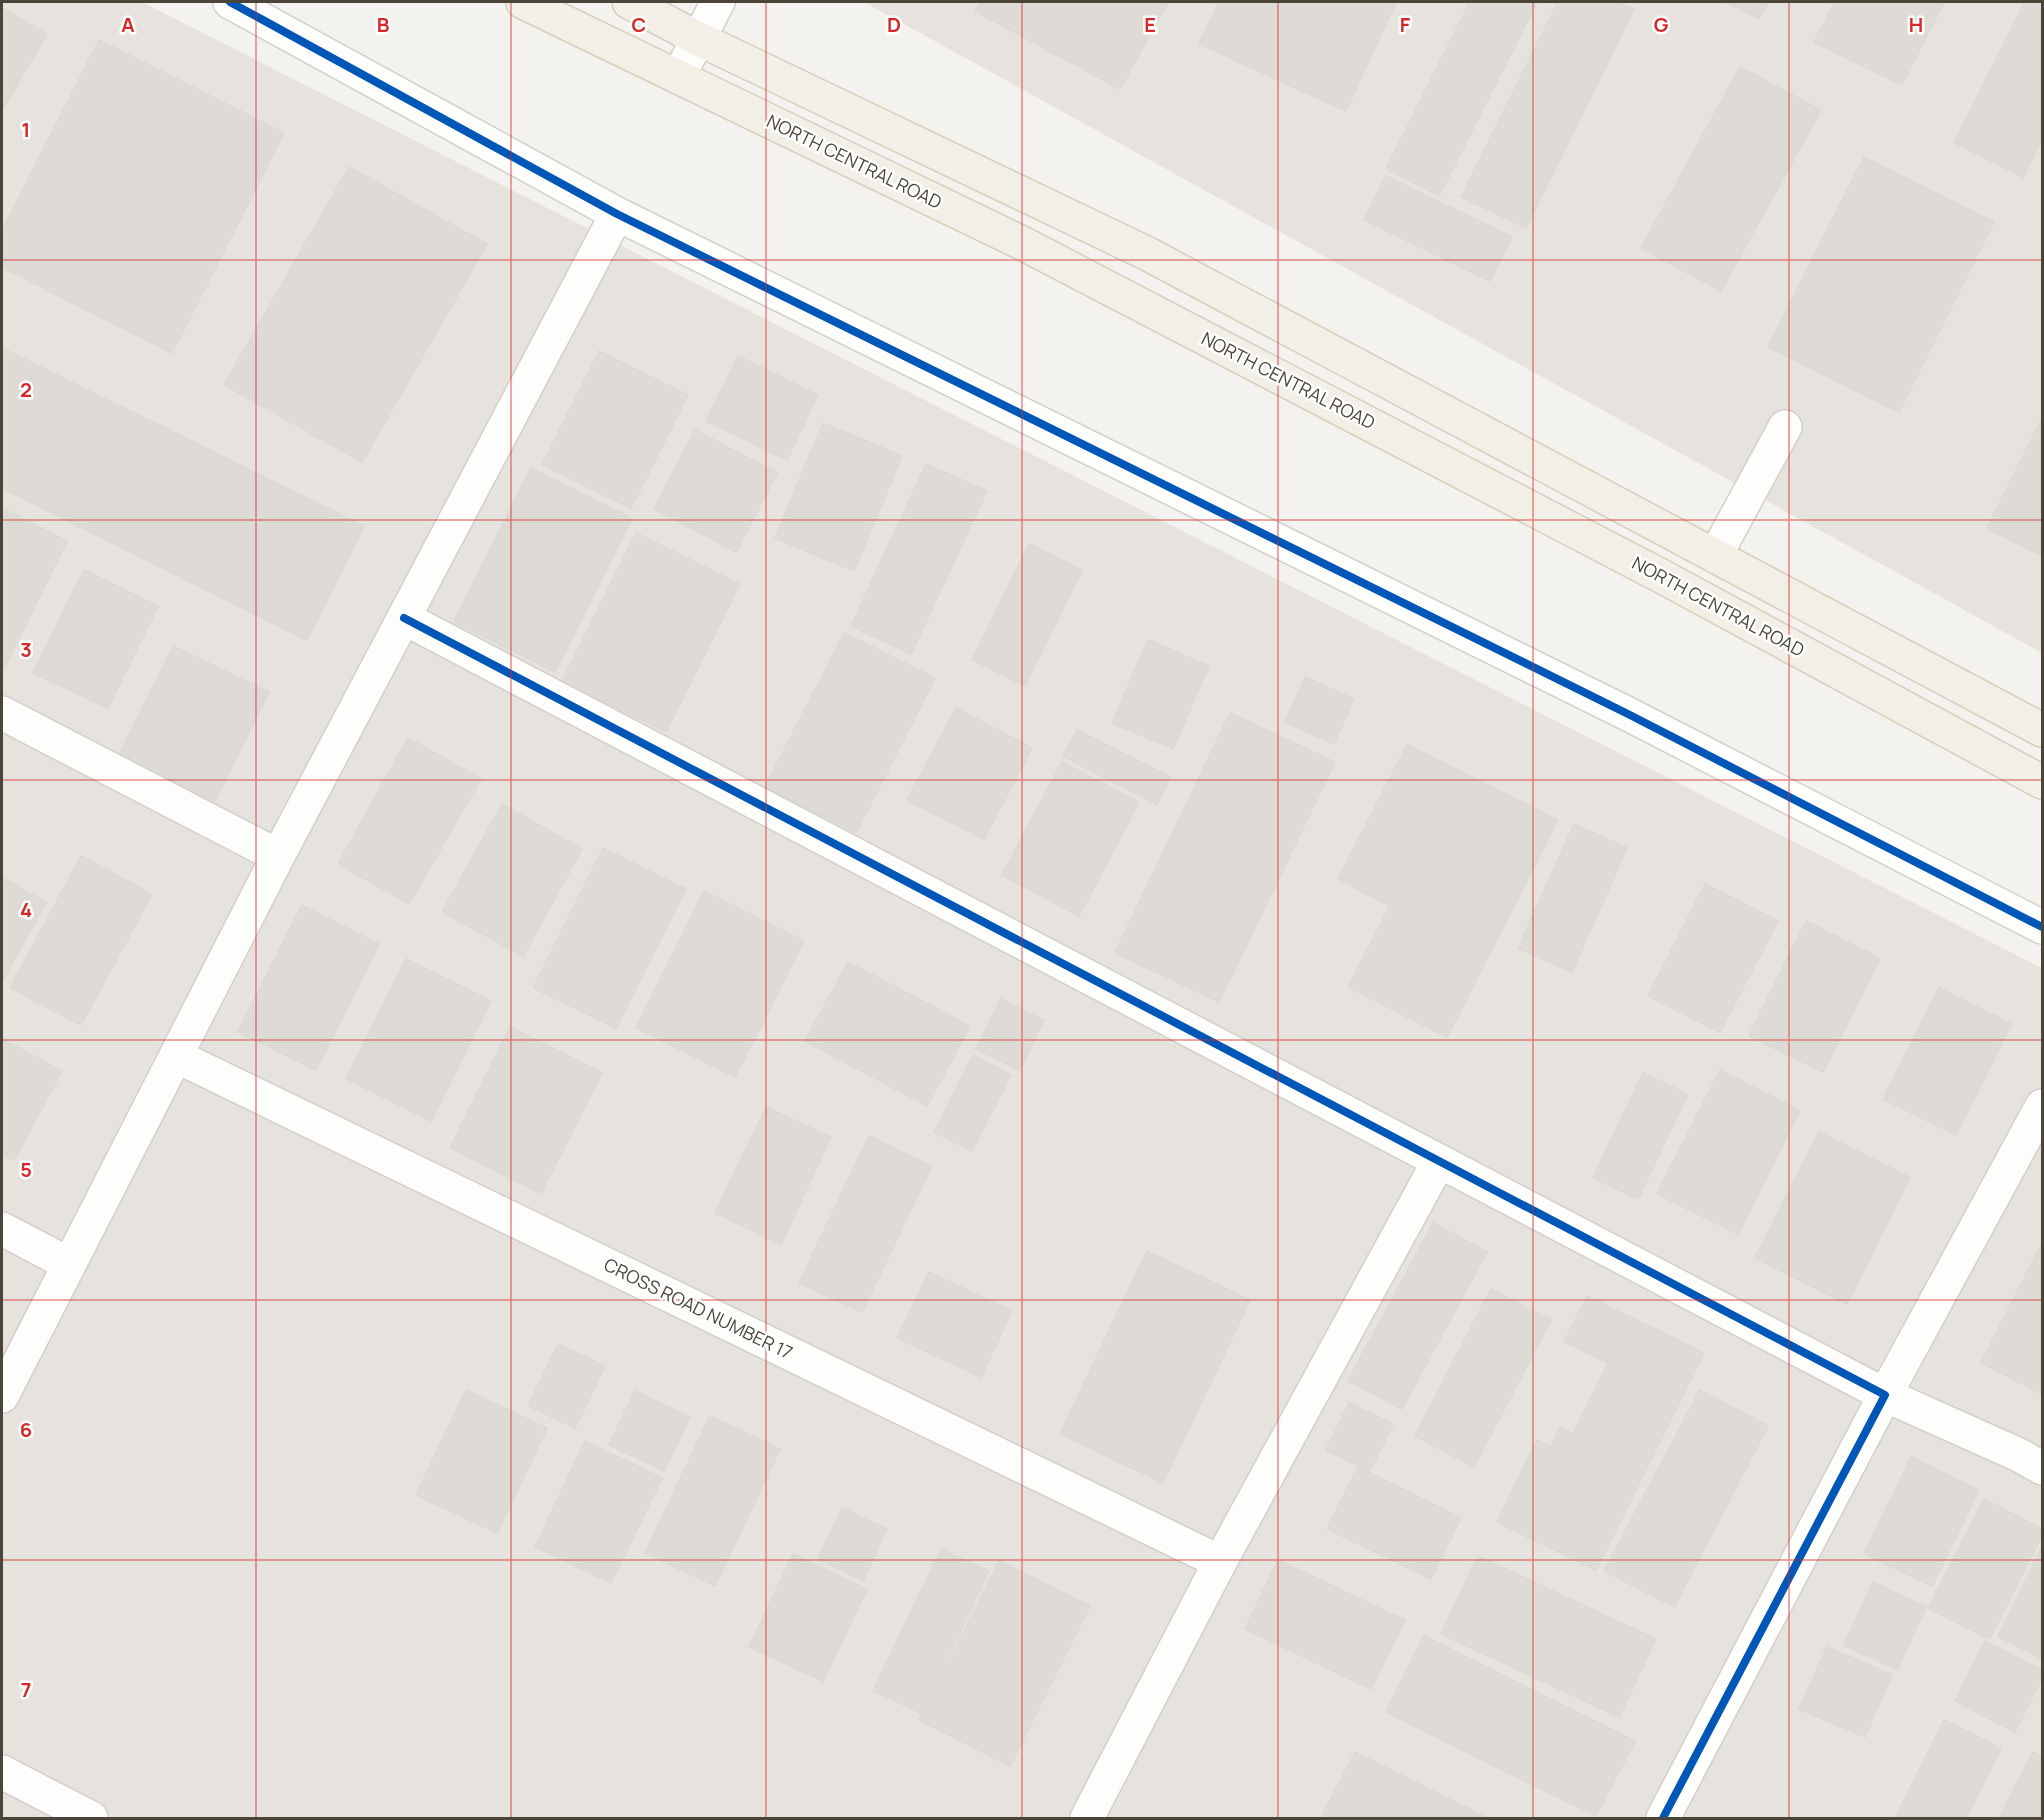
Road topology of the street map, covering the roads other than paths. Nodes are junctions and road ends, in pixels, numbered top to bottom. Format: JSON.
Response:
{"nodes":[{"id":1,"x":230,"y":2,"type":"edge"},
{"id":2,"x":522,"y":2,"type":"edge"},
{"id":3,"x":629,"y":2,"type":"edge"},
{"id":4,"x":718,"y":2,"type":"edge"},
{"id":5,"x":699,"y":39,"type":"junction"},
{"id":6,"x":678,"y":77,"type":"junction"},
{"id":7,"x":617,"y":214,"type":"junction"},
{"id":8,"x":1785,"y":427,"type":"dead end"},
{"id":9,"x":1715,"y":556,"type":"junction"},
{"id":10,"x":404,"y":618,"type":"junction"},
{"id":11,"x":2,"y":713,"type":"edge"},
{"id":12,"x":2043,"y":730,"type":"edge"},
{"id":13,"x":2043,"y":782,"type":"edge"},
{"id":14,"x":278,"y":856,"type":"junction"},
{"id":15,"x":2043,"y":927,"type":"edge"},
{"id":16,"x":176,"y":1056,"type":"junction"},
{"id":17,"x":2043,"y":1106,"type":"edge"},
{"id":18,"x":1439,"y":1161,"type":"junction"},
{"id":19,"x":2,"y":1229,"type":"edge"},
{"id":20,"x":69,"y":1264,"type":"junction"},
{"id":21,"x":1885,"y":1395,"type":"junction"},
{"id":22,"x":2,"y":1396,"type":"edge"},
{"id":23,"x":2043,"y":1468,"type":"edge"},
{"id":24,"x":1220,"y":1562,"type":"junction"},
{"id":25,"x":2,"y":1772,"type":"edge"},
{"id":26,"x":90,"y":1818,"type":"edge"},
{"id":27,"x":1087,"y":1818,"type":"edge"},
{"id":28,"x":1663,"y":1818,"type":"edge"}],
"edges":[{"from":1,"to":7,"type":"street"},
{"from":2,"to":6,"type":"main road","name":"NORTH CENTRAL ROAD"},
{"from":3,"to":5,"type":"main road"},
{"from":4,"to":5,"type":"street"},
{"from":5,"to":6,"type":"street"},
{"from":5,"to":9,"type":"main road"},
{"from":6,"to":13,"type":"main road","name":"NORTH CENTRAL ROAD"},
{"from":7,"to":10,"type":"street"},
{"from":7,"to":15,"type":"street"},
{"from":8,"to":9,"type":"street"},
{"from":9,"to":12,"type":"main road"},
{"from":10,"to":14,"type":"street"},
{"from":10,"to":18,"type":"street"},
{"from":11,"to":14,"type":"street"},
{"from":14,"to":16,"type":"street"},
{"from":16,"to":20,"type":"street"},
{"from":16,"to":24,"type":"street","name":"CROSS ROAD NUMBER 17"},
{"from":17,"to":21,"type":"street"},
{"from":18,"to":21,"type":"street"},
{"from":18,"to":24,"type":"street"},
{"from":19,"to":20,"type":"street"},
{"from":20,"to":22,"type":"street"},
{"from":21,"to":23,"type":"street"},
{"from":21,"to":28,"type":"street"},
{"from":24,"to":27,"type":"street"},
{"from":25,"to":26,"type":"street"}]}
